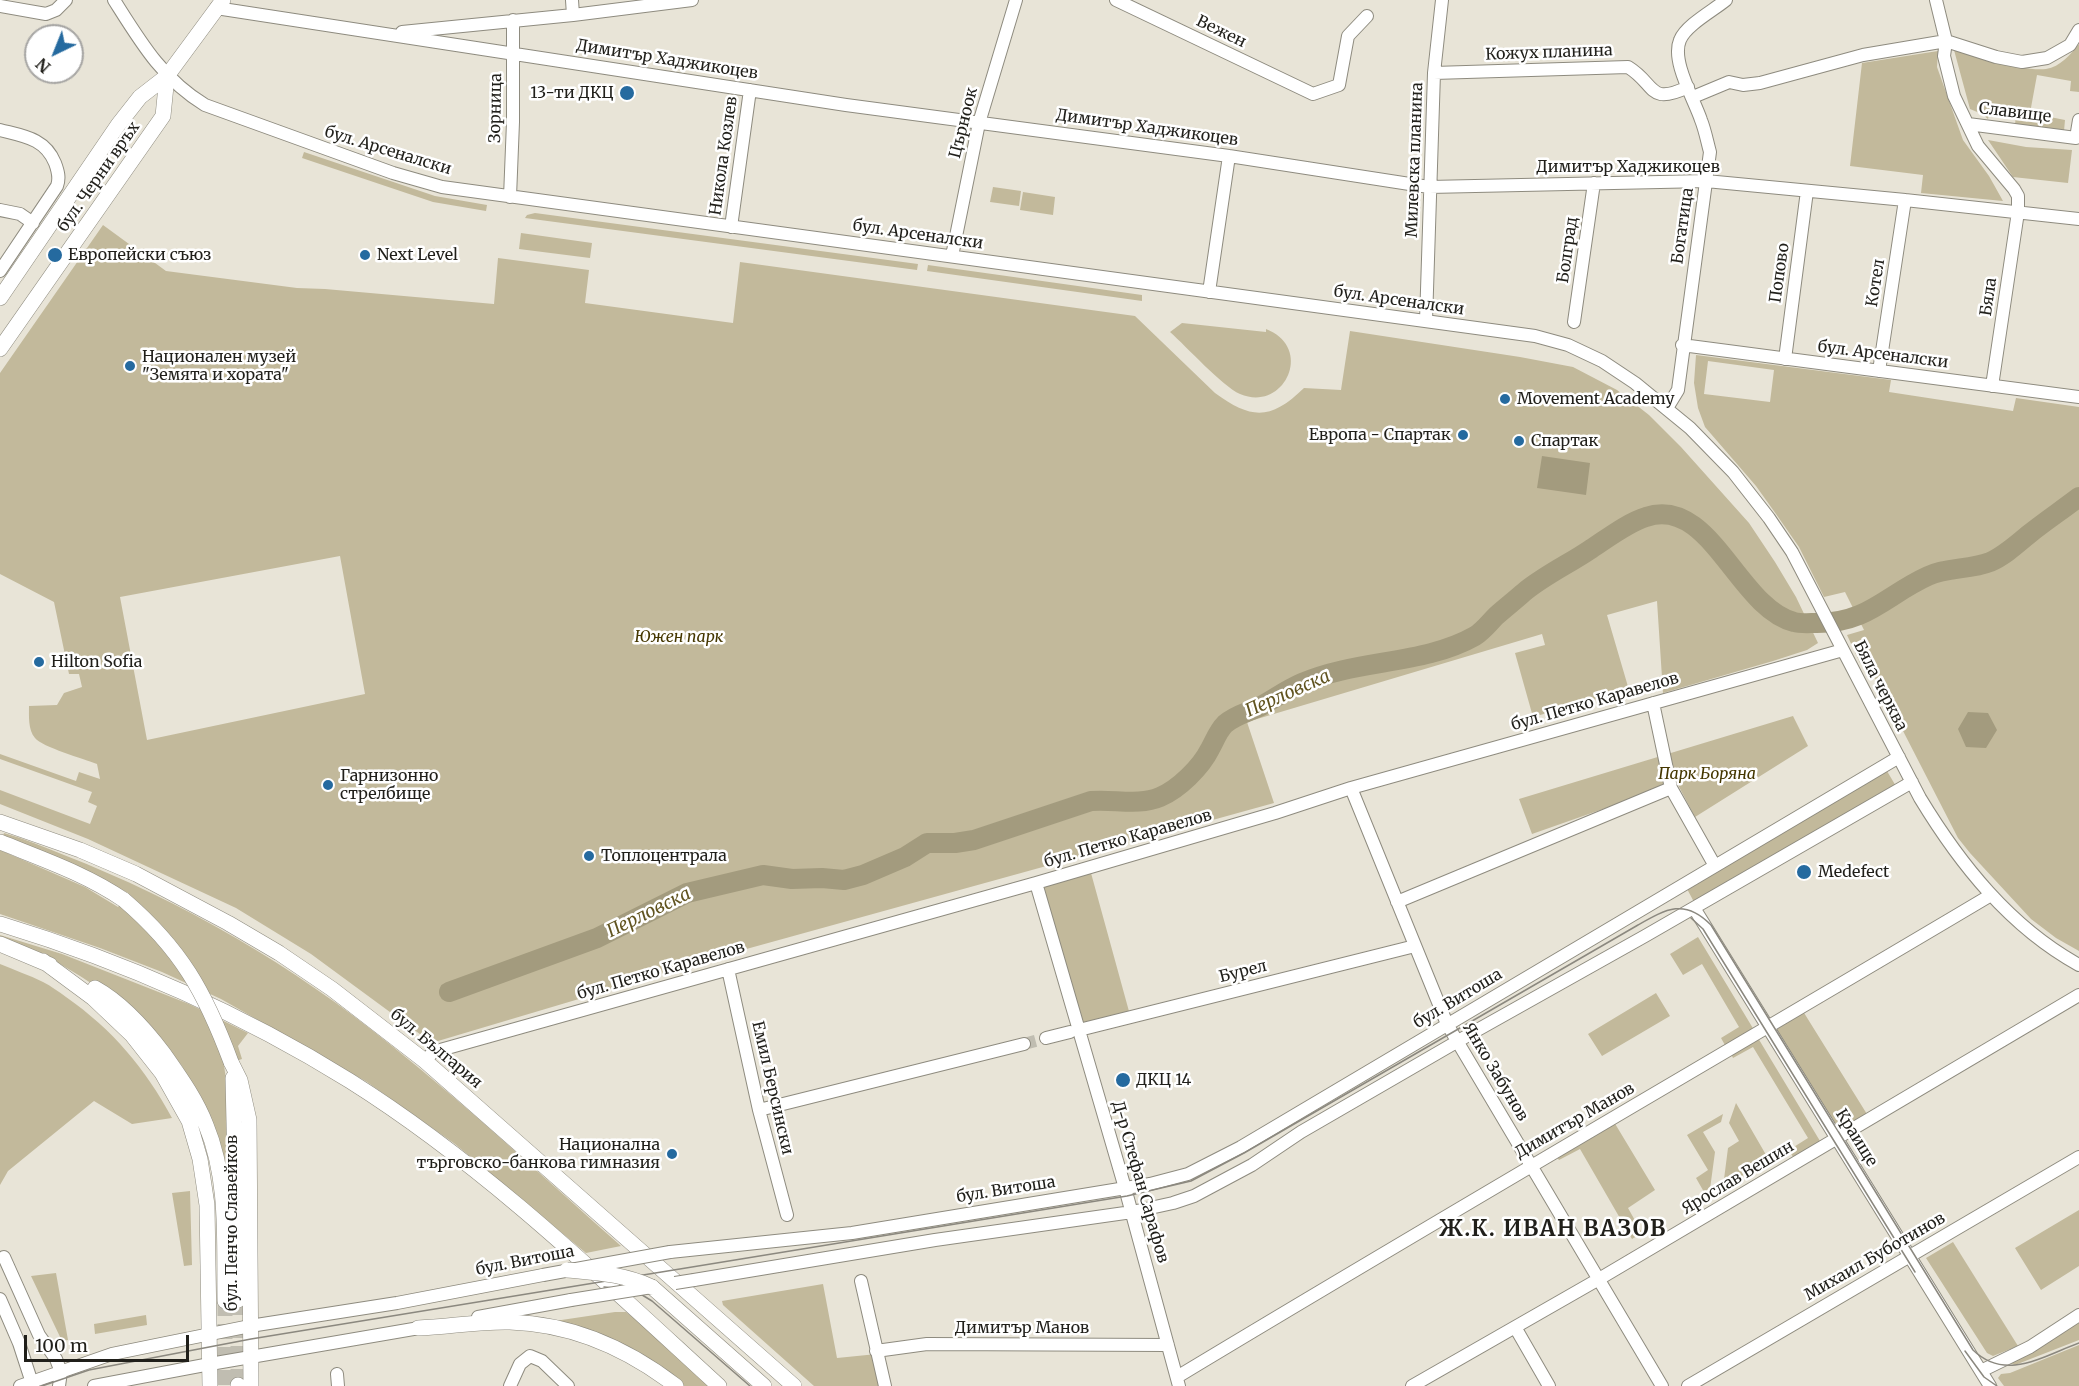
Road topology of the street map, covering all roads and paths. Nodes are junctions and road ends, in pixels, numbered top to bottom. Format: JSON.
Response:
{"nodes":[{"id":1,"x":66,"y":0,"type":"edge"},
{"id":2,"x":114,"y":0,"type":"edge"},
{"id":3,"x":572,"y":0,"type":"edge"},
{"id":4,"x":692,"y":0,"type":"edge"},
{"id":5,"x":1016,"y":0,"type":"edge"},
{"id":6,"x":1116,"y":0,"type":"edge"},
{"id":7,"x":1442,"y":0,"type":"edge"},
{"id":8,"x":1726,"y":0,"type":"edge"},
{"id":9,"x":1936,"y":0,"type":"edge"},
{"id":10,"x":220,"y":4,"type":"edge"},
{"id":11,"x":0,"y":6,"type":"edge"},
{"id":12,"x":573,"y":15,"type":"junction"},
{"id":13,"x":1367,"y":16,"type":"dead end"},
{"id":14,"x":513,"y":20,"type":"junction"},
{"id":15,"x":2079,"y":30,"type":"edge"},
{"id":16,"x":386,"y":34,"type":"junction"},
{"id":17,"x":1946,"y":41,"type":"junction"},
{"id":18,"x":513,"y":53,"type":"junction"},
{"id":19,"x":1434,"y":73,"type":"junction"},
{"id":20,"x":167,"y":76,"type":"junction"},
{"id":21,"x":750,"y":90,"type":"junction"},
{"id":22,"x":1691,"y":92,"type":"junction"},
{"id":23,"x":2079,"y":120,"type":"edge"},
{"id":24,"x":979,"y":123,"type":"junction"},
{"id":25,"x":1968,"y":124,"type":"junction"},
{"id":26,"x":0,"y":130,"type":"edge"},
{"id":27,"x":1229,"y":156,"type":"junction"},
{"id":28,"x":1706,"y":181,"type":"junction"},
{"id":29,"x":1594,"y":183,"type":"junction"},
{"id":30,"x":1429,"y":187,"type":"junction"},
{"id":31,"x":1807,"y":191,"type":"junction"},
{"id":32,"x":510,"y":197,"type":"junction"},
{"id":33,"x":1905,"y":200,"type":"junction"},
{"id":34,"x":0,"y":210,"type":"edge"},
{"id":35,"x":2018,"y":212,"type":"junction"},
{"id":36,"x":2079,"y":219,"type":"edge"},
{"id":37,"x":33,"y":223,"type":"junction"},
{"id":38,"x":730,"y":227,"type":"junction"},
{"id":39,"x":952,"y":256,"type":"junction"},
{"id":40,"x":0,"y":271,"type":"edge"},
{"id":41,"x":1209,"y":292,"type":"junction"},
{"id":42,"x":0,"y":298,"type":"edge"},
{"id":43,"x":1426,"y":321,"type":"junction"},
{"id":44,"x":1574,"y":322,"type":"dead end"},
{"id":45,"x":1682,"y":345,"type":"junction"},
{"id":46,"x":0,"y":349,"type":"edge"},
{"id":47,"x":1785,"y":359,"type":"junction"},
{"id":48,"x":1879,"y":371,"type":"junction"},
{"id":49,"x":1992,"y":386,"type":"junction"},
{"id":50,"x":2079,"y":397,"type":"edge"},
{"id":51,"x":1667,"y":408,"type":"junction"},
{"id":52,"x":1843,"y":650,"type":"junction"},
{"id":53,"x":1653,"y":703,"type":"junction"},
{"id":54,"x":1899,"y":757,"type":"junction"},
{"id":55,"x":1912,"y":782,"type":"junction"},
{"id":56,"x":1351,"y":788,"type":"junction"},
{"id":57,"x":1671,"y":788,"type":"junction"},
{"id":58,"x":0,"y":822,"type":"edge"},
{"id":59,"x":0,"y":842,"type":"edge"},
{"id":60,"x":1715,"y":866,"type":"junction"},
{"id":61,"x":1036,"y":883,"type":"junction"},
{"id":62,"x":1991,"y":895,"type":"junction"},
{"id":63,"x":1397,"y":902,"type":"junction"},
{"id":64,"x":1694,"y":908,"type":"junction"},
{"id":65,"x":0,"y":924,"type":"edge"},
{"id":66,"x":0,"y":944,"type":"edge"},
{"id":67,"x":1415,"y":946,"type":"junction"},
{"id":68,"x":43,"y":962,"type":"junction"},
{"id":69,"x":2079,"y":965,"type":"edge"},
{"id":70,"x":728,"y":969,"type":"junction"},
{"id":71,"x":2079,"y":995,"type":"edge"},
{"id":72,"x":1447,"y":1024,"type":"junction"},
{"id":73,"x":1768,"y":1027,"type":"junction"},
{"id":74,"x":1074,"y":1031,"type":"junction"},
{"id":75,"x":1046,"y":1038,"type":"tunnel mouth"},
{"id":76,"x":1457,"y":1042,"type":"junction"},
{"id":77,"x":1024,"y":1044,"type":"tunnel mouth"},
{"id":78,"x":425,"y":1061,"type":"junction"},
{"id":79,"x":231,"y":1062,"type":"junction"},
{"id":80,"x":759,"y":1110,"type":"junction"},
{"id":81,"x":1837,"y":1138,"type":"junction"},
{"id":82,"x":2079,"y":1157,"type":"edge"},
{"id":83,"x":1531,"y":1165,"type":"junction"},
{"id":84,"x":1125,"y":1188,"type":"junction"},
{"id":85,"x":1132,"y":1212,"type":"junction"},
{"id":86,"x":787,"y":1215,"type":"dead end"},
{"id":87,"x":1910,"y":1256,"type":"junction"},
{"id":88,"x":4,"y":1257,"type":"dead end"},
{"id":89,"x":567,"y":1270,"type":"junction"},
{"id":90,"x":1599,"y":1279,"type":"junction"},
{"id":91,"x":861,"y":1281,"type":"dead end"},
{"id":92,"x":652,"y":1287,"type":"junction"},
{"id":93,"x":0,"y":1299,"type":"edge"},
{"id":94,"x":2079,"y":1315,"type":"edge"},
{"id":95,"x":250,"y":1326,"type":"junction"},
{"id":96,"x":1515,"y":1327,"type":"junction"},
{"id":97,"x":418,"y":1328,"type":"junction"},
{"id":98,"x":209,"y":1335,"type":"junction"},
{"id":99,"x":1168,"y":1345,"type":"junction"},
{"id":100,"x":876,"y":1351,"type":"junction"},
{"id":101,"x":251,"y":1357,"type":"junction"},
{"id":102,"x":210,"y":1364,"type":"junction"},
{"id":103,"x":1981,"y":1371,"type":"junction"},
{"id":104,"x":61,"y":1372,"type":"junction"},
{"id":105,"x":1178,"y":1381,"type":"edge"},
{"id":106,"x":28,"y":1385,"type":"edge"},
{"id":107,"x":59,"y":1386,"type":"edge"},
{"id":108,"x":94,"y":1386,"type":"edge"},
{"id":109,"x":210,"y":1386,"type":"edge"},
{"id":110,"x":251,"y":1386,"type":"edge"},
{"id":111,"x":510,"y":1386,"type":"edge"},
{"id":112,"x":568,"y":1386,"type":"edge"},
{"id":113,"x":676,"y":1386,"type":"edge"},
{"id":114,"x":719,"y":1386,"type":"edge"},
{"id":115,"x":764,"y":1386,"type":"edge"},
{"id":116,"x":794,"y":1386,"type":"edge"},
{"id":117,"x":885,"y":1386,"type":"edge"},
{"id":118,"x":1412,"y":1386,"type":"edge"},
{"id":119,"x":1549,"y":1386,"type":"edge"},
{"id":120,"x":1662,"y":1386,"type":"edge"},
{"id":121,"x":1688,"y":1386,"type":"edge"},
{"id":122,"x":1990,"y":1386,"type":"edge"}],
"edges":[{"from":1,"to":11,"type":"street"},
{"from":2,"to":20,"type":"street","name":"бул. Арсеналски"},
{"from":3,"to":12,"type":"street"},
{"from":4,"to":12,"type":"street"},
{"from":5,"to":24,"type":"street","name":"Църноок"},
{"from":6,"to":13,"type":"street","name":"Вежен"},
{"from":7,"to":19,"type":"street","name":"Милевска планина"},
{"from":8,"to":22,"type":"street","name":"Богатица"},
{"from":9,"to":17,"type":"street","name":"Славище"},
{"from":10,"to":16,"type":"street","name":"Димитър Хаджикоцев"},
{"from":10,"to":20,"type":"main road","name":"бул. Черни връх"},
{"from":12,"to":14,"type":"street"},
{"from":14,"to":16,"type":"street"},
{"from":14,"to":18,"type":"street","name":"Зорница"},
{"from":15,"to":17,"type":"street"},
{"from":16,"to":18,"type":"street","name":"Димитър Хаджикоцев"},
{"from":17,"to":22,"type":"street","name":"Кожух планина"},
{"from":17,"to":25,"type":"street","name":"Славище"},
{"from":18,"to":21,"type":"street","name":"Димитър Хаджикоцев"},
{"from":18,"to":32,"type":"street","name":"Зорница"},
{"from":19,"to":22,"type":"street","name":"Кожух планина"},
{"from":19,"to":30,"type":"street","name":"Милевска планина"},
{"from":20,"to":32,"type":"street","name":"бул. Арсеналски"},
{"from":20,"to":42,"type":"main road","name":"бул. Черни връх"},
{"from":20,"to":46,"type":"main road","name":"бул. Черни връх"},
{"from":21,"to":24,"type":"street","name":"Димитър Хаджикоцев"},
{"from":21,"to":38,"type":"street","name":"Никола Козлев"},
{"from":22,"to":28,"type":"street","name":"Богатица"},
{"from":23,"to":25,"type":"street","name":"Славище"},
{"from":24,"to":27,"type":"street","name":"Димитър Хаджикоцев"},
{"from":24,"to":39,"type":"street","name":"Църноок"},
{"from":25,"to":35,"type":"street","name":"Славище"},
{"from":26,"to":37,"type":"street","name":"бул. Черни връх"},
{"from":27,"to":30,"type":"street","name":"Димитър Хаджикоцев"},
{"from":27,"to":41,"type":"street"},
{"from":28,"to":29,"type":"street","name":"Димитър Хаджикоцев"},
{"from":28,"to":31,"type":"street","name":"Димитър Хаджикоцев"},
{"from":28,"to":45,"type":"street","name":"Богатица"},
{"from":29,"to":30,"type":"street","name":"Димитър Хаджикоцев"},
{"from":29,"to":44,"type":"street","name":"Болград"},
{"from":30,"to":43,"type":"street","name":"Милевска планина"},
{"from":31,"to":33,"type":"street","name":"Димитър Хаджикоцев"},
{"from":31,"to":47,"type":"street","name":"Попово"},
{"from":32,"to":38,"type":"street","name":"бул. Арсеналски"},
{"from":33,"to":35,"type":"street","name":"Димитър Хаджикоцев"},
{"from":33,"to":48,"type":"street","name":"Котел"},
{"from":34,"to":37,"type":"street"},
{"from":35,"to":36,"type":"street","name":"Димитър Хаджикоцев"},
{"from":35,"to":49,"type":"street","name":"Бяла"},
{"from":37,"to":40,"type":"street","name":"бул. Черни връх"},
{"from":38,"to":39,"type":"street","name":"бул. Арсеналски"},
{"from":39,"to":41,"type":"street","name":"бул. Арсеналски"},
{"from":41,"to":43,"type":"street","name":"бул. Арсеналски"},
{"from":43,"to":51,"type":"street","name":"бул. Арсеналски"},
{"from":45,"to":47,"type":"street","name":"бул. Арсеналски"},
{"from":45,"to":51,"type":"street","name":"Богатица"},
{"from":47,"to":48,"type":"street","name":"бул. Арсеналски"},
{"from":48,"to":49,"type":"street","name":"бул. Арсеналски"},
{"from":49,"to":50,"type":"street","name":"бул. Арсеналски"},
{"from":51,"to":52,"type":"street","name":"Бяла черква"},
{"from":52,"to":53,"type":"street","name":"бул. Петко Каравелов"},
{"from":52,"to":54,"type":"street","name":"Бяла черква"},
{"from":53,"to":56,"type":"street","name":"бул. Петко Каравелов"},
{"from":53,"to":57,"type":"street"},
{"from":54,"to":55,"type":"street","name":"Бяла черква"},
{"from":54,"to":60,"type":"street","name":"бул. Витоша"},
{"from":55,"to":62,"type":"street","name":"Бяла черква"},
{"from":55,"to":64,"type":"street"},
{"from":56,"to":61,"type":"street","name":"бул. Петко Каравелов"},
{"from":56,"to":63,"type":"street","name":"Янко Забунов"},
{"from":57,"to":60,"type":"street"},
{"from":57,"to":63,"type":"street"},
{"from":58,"to":78,"type":"main road","name":"бул. България"},
{"from":59,"to":79,"type":"main road","name":"бул. Пенчо Славейков","bridge":true},
{"from":60,"to":72,"type":"street","name":"бул. Витоша"},
{"from":61,"to":70,"type":"street","name":"бул. Петко Каравелов"},
{"from":61,"to":74,"type":"street","name":"Д-р Стефан Сарафов"},
{"from":62,"to":69,"type":"street","name":"Бяла черква"},
{"from":62,"to":73,"type":"street","name":"Димитър Манов"},
{"from":63,"to":67,"type":"street","name":"Янко Забунов"},
{"from":64,"to":73,"type":"street","name":"Краище"},
{"from":64,"to":76,"type":"street"},
{"from":65,"to":114,"type":"main road"},
{"from":66,"to":68,"type":"main road","name":"бул. Пенчо Славейков"},
{"from":67,"to":72,"type":"street","name":"Янко Забунов"},
{"from":67,"to":74,"type":"street","name":"Бурел"},
{"from":68,"to":79,"type":"main road","name":"бул. Пенчо Славейков"},
{"from":68,"to":98,"type":"main road","name":"бул. Пенчо Славейков"},
{"from":70,"to":78,"type":"street","name":"бул. Петко Каравелов"},
{"from":70,"to":80,"type":"street","name":"Емил Берсински"},
{"from":71,"to":81,"type":"street","name":"Ярослав Вешин"},
{"from":72,"to":76,"type":"street","name":"Янко Забунов"},
{"from":72,"to":84,"type":"street","name":"бул. Витоша"},
{"from":73,"to":81,"type":"street","name":"Краище"},
{"from":73,"to":83,"type":"street","name":"Димитър Манов"},
{"from":74,"to":75,"type":"street","name":"Бурел"},
{"from":74,"to":84,"type":"street","name":"Д-р Стефан Сарафов"},
{"from":76,"to":83,"type":"street","name":"Янко Забунов"},
{"from":76,"to":85,"type":"street"},
{"from":77,"to":80,"type":"street"},
{"from":78,"to":116,"type":"main road","name":"бул. България"},
{"from":79,"to":95,"type":"main road","name":"бул. Пенчо Славейков"},
{"from":80,"to":86,"type":"street","name":"Емил Берсински"},
{"from":81,"to":87,"type":"street","name":"Краище"},
{"from":81,"to":90,"type":"street","name":"Ярослав Вешин"},
{"from":82,"to":87,"type":"street","name":"Михаил Буботинов"},
{"from":83,"to":90,"type":"street","name":"Янко Забунов"},
{"from":83,"to":105,"type":"street","name":"Димитър Манов"},
{"from":84,"to":85,"type":"street","name":"Д-р Стефан Сарафов"},
{"from":84,"to":89,"type":"street","name":"бул. Витоша","bridge":true},
{"from":85,"to":92,"type":"street","bridge":true},
{"from":85,"to":99,"type":"street","name":"Д-р Стефан Сарафов"},
{"from":87,"to":103,"type":"street","name":"Краище"},
{"from":87,"to":121,"type":"street","name":"Михаил Буботинов"},
{"from":88,"to":104,"type":"street"},
{"from":89,"to":92,"type":"main road","bridge":true},
{"from":89,"to":95,"type":"street","name":"бул. Витоша","bridge":true},
{"from":90,"to":96,"type":"street","name":"Ярослав Вешин"},
{"from":90,"to":120,"type":"street","name":"Янко Забунов"},
{"from":91,"to":100,"type":"street"},
{"from":92,"to":97,"type":"street","bridge":true},
{"from":92,"to":115,"type":"main road"},
{"from":93,"to":106,"type":"street"},
{"from":94,"to":103,"type":"street"},
{"from":95,"to":98,"type":"street","name":"бул. Витоша"},
{"from":95,"to":101,"type":"main road","name":"бул. Пенчо Славейков"},
{"from":96,"to":118,"type":"street","name":"Ярослав Вешин"},
{"from":96,"to":119,"type":"street"},
{"from":97,"to":101,"type":"street"},
{"from":97,"to":113,"type":"main road"},
{"from":98,"to":102,"type":"main road","name":"бул. Пенчо Славейков"},
{"from":98,"to":104,"type":"street","name":"бул. Витоша"},
{"from":99,"to":100,"type":"street","name":"Димитър Манов"},
{"from":99,"to":105,"type":"street","name":"Д-р Стефан Сарафов"},
{"from":100,"to":117,"type":"street"},
{"from":101,"to":102,"type":"street"},
{"from":101,"to":110,"type":"main road","name":"бул. Пенчо Славейков"},
{"from":102,"to":108,"type":"street"},
{"from":102,"to":109,"type":"main road","name":"бул. Пенчо Славейков"},
{"from":103,"to":122,"type":"street","name":"Краище"},
{"from":104,"to":106,"type":"street","name":"бул. Витоша"},
{"from":104,"to":107,"type":"street"},
{"from":111,"to":112,"type":"street"}]}
